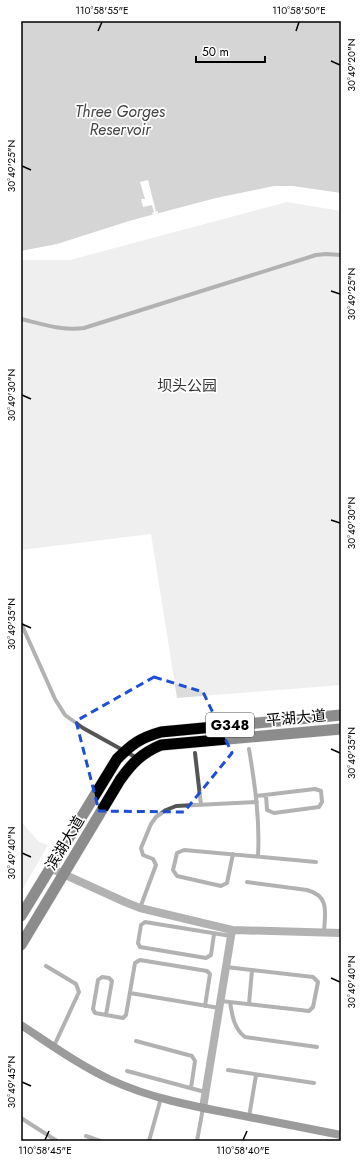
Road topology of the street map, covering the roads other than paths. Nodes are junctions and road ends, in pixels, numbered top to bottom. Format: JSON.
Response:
{"nodes":[{"id":1,"x":341,"y":255,"type":"edge"},
{"id":2,"x":21,"y":319,"type":"edge"},
{"id":3,"x":21,"y":622,"type":"edge"},
{"id":4,"x":341,"y":716,"type":"edge"},
{"id":5,"x":341,"y":730,"type":"edge"},
{"id":6,"x":249,"y":749,"type":"dead end"},
{"id":7,"x":124,"y":751,"type":"junction"},
{"id":8,"x":195,"y":753,"type":"dead end"},
{"id":9,"x":138,"y":759,"type":"junction"},
{"id":10,"x":266,"y":794,"type":"junction"},
{"id":11,"x":256,"y":796,"type":"junction"},
{"id":12,"x":257,"y":802,"type":"junction"},
{"id":13,"x":201,"y":805,"type":"junction"},
{"id":14,"x":233,"y":854,"type":"junction"},
{"id":15,"x":258,"y":856,"type":"junction"},
{"id":16,"x":316,"y":862,"type":"dead end"},
{"id":17,"x":50,"y":868,"type":"junction"},
{"id":18,"x":64,"y":874,"type":"junction"},
{"id":19,"x":247,"y":882,"type":"dead end"},
{"id":20,"x":140,"y":908,"type":"junction"},
{"id":21,"x":21,"y":916,"type":"edge"},
{"id":22,"x":324,"y":932,"type":"junction"},
{"id":23,"x":232,"y":933,"type":"junction"},
{"id":24,"x":341,"y":933,"type":"edge"},
{"id":25,"x":214,"y":934,"type":"junction"},
{"id":26,"x":21,"y":945,"type":"edge"},
{"id":27,"x":46,"y":966,"type":"dead end"},
{"id":28,"x":226,"y":967,"type":"junction"},
{"id":29,"x":252,"y":970,"type":"junction"},
{"id":30,"x":130,"y":993,"type":"junction"},
{"id":31,"x":230,"y":1002,"type":"junction"},
{"id":32,"x":220,"y":1004,"type":"junction"},
{"id":33,"x":249,"y":1004,"type":"junction"},
{"id":34,"x":205,"y":1006,"type":"junction"},
{"id":35,"x":106,"y":1015,"type":"junction"},
{"id":36,"x":21,"y":1025,"type":"edge"},
{"id":37,"x":136,"y":1041,"type":"dead end"},
{"id":38,"x":54,"y":1046,"type":"junction"},
{"id":39,"x":317,"y":1047,"type":"dead end"},
{"id":40,"x":228,"y":1070,"type":"dead end"},
{"id":41,"x":127,"y":1071,"type":"dead end"},
{"id":42,"x":256,"y":1074,"type":"junction"},
{"id":43,"x":314,"y":1083,"type":"dead end"},
{"id":44,"x":191,"y":1088,"type":"junction"},
{"id":45,"x":206,"y":1092,"type":"junction"},
{"id":46,"x":161,"y":1098,"type":"junction"},
{"id":47,"x":203,"y":1108,"type":"junction"},
{"id":48,"x":249,"y":1117,"type":"junction"},
{"id":49,"x":21,"y":1118,"type":"edge"},
{"id":50,"x":341,"y":1134,"type":"edge"},
{"id":51,"x":86,"y":1136,"type":"dead end"},
{"id":52,"x":57,"y":1141,"type":"edge"},
{"id":53,"x":100,"y":1141,"type":"edge"},
{"id":54,"x":149,"y":1141,"type":"edge"},
{"id":55,"x":197,"y":1141,"type":"edge"}],
"edges":[{"from":1,"to":2,"type":"lane"},
{"from":3,"to":7,"type":"lane"},
{"from":4,"to":7,"type":"highway","name":"平湖大道","number":"G348"},
{"from":5,"to":9,"type":"highway","name":"平湖大道","number":"G348"},
{"from":6,"to":11,"type":"lane"},
{"from":7,"to":9,"type":"lane"},
{"from":7,"to":17,"type":"highway","name":"滨湖大道","number":"G348"},
{"from":8,"to":13,"type":"lane"},
{"from":9,"to":18,"type":"highway","name":"滨湖大道","number":"G348"},
{"from":10,"to":10,"type":"lane"},
{"from":10,"to":11,"type":"lane"},
{"from":11,"to":12,"type":"lane"},
{"from":12,"to":13,"type":"lane"},
{"from":12,"to":15,"type":"lane"},
{"from":13,"to":20,"type":"lane"},
{"from":14,"to":14,"type":"lane"},
{"from":14,"to":15,"type":"lane"},
{"from":15,"to":16,"type":"lane"},
{"from":17,"to":18,"type":"street"},
{"from":17,"to":21,"type":"highway","name":"滨湖大道","number":"G348"},
{"from":18,"to":20,"type":"street"},
{"from":18,"to":26,"type":"highway","name":"滨湖大道","number":"G348"},
{"from":19,"to":22,"type":"lane"},
{"from":20,"to":23,"type":"street"},
{"from":22,"to":23,"type":"street"},
{"from":22,"to":24,"type":"street"},
{"from":23,"to":25,"type":"lane"},
{"from":23,"to":28,"type":"street"},
{"from":25,"to":25,"type":"lane"},
{"from":27,"to":38,"type":"lane"},
{"from":28,"to":29,"type":"lane"},
{"from":28,"to":32,"type":"street"},
{"from":29,"to":33,"type":"lane"},
{"from":29,"to":33,"type":"lane"},
{"from":30,"to":34,"type":"lane"},
{"from":30,"to":34,"type":"lane"},
{"from":30,"to":35,"type":"lane"},
{"from":31,"to":32,"type":"lane"},
{"from":31,"to":33,"type":"lane"},
{"from":31,"to":39,"type":"lane"},
{"from":32,"to":34,"type":"lane"},
{"from":32,"to":45,"type":"street"},
{"from":35,"to":35,"type":"lane"},
{"from":36,"to":38,"type":"main road"},
{"from":37,"to":44,"type":"lane"},
{"from":38,"to":46,"type":"main road"},
{"from":40,"to":42,"type":"lane"},
{"from":41,"to":44,"type":"lane"},
{"from":42,"to":43,"type":"lane"},
{"from":42,"to":48,"type":"lane"},
{"from":44,"to":45,"type":"lane"},
{"from":45,"to":47,"type":"street"},
{"from":46,"to":47,"type":"main road"},
{"from":46,"to":54,"type":"lane"},
{"from":47,"to":48,"type":"main road"},
{"from":47,"to":55,"type":"lane"},
{"from":48,"to":50,"type":"main road"},
{"from":49,"to":52,"type":"lane"},
{"from":51,"to":53,"type":"lane"}]}
